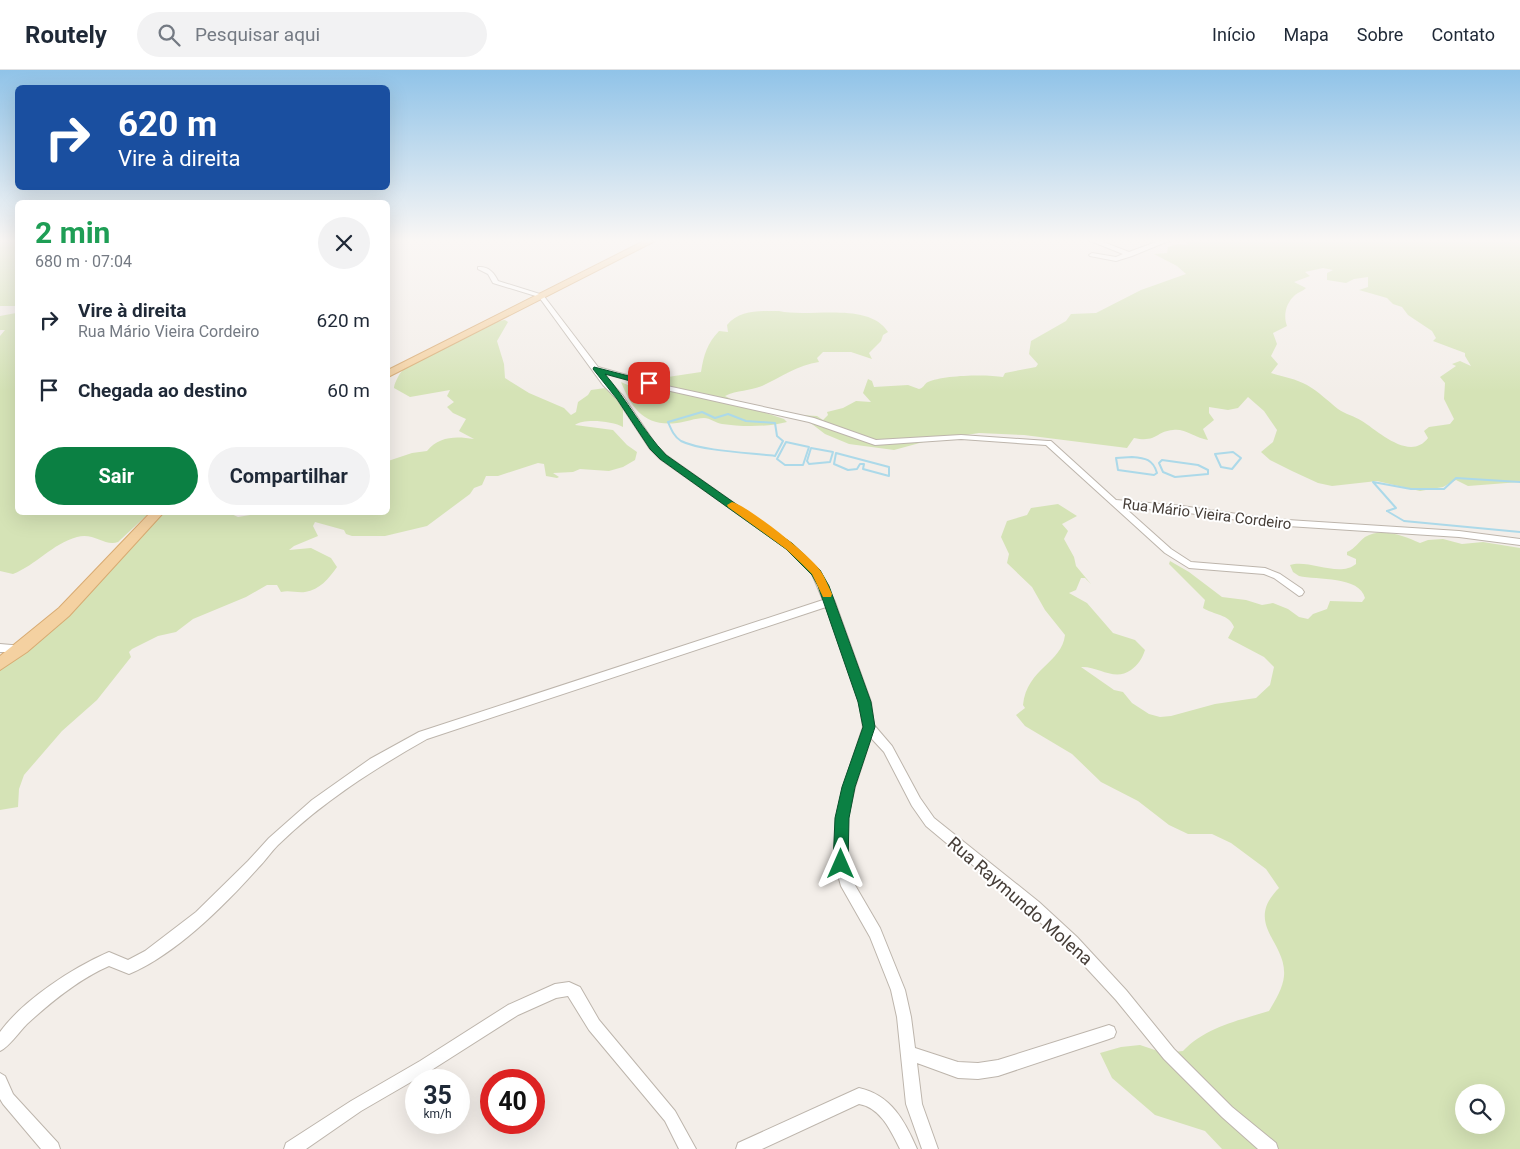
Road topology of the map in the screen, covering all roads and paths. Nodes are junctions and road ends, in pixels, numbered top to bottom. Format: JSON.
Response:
{"nodes":[{"id":1,"x":522,"y":290,"type":"edge"},
{"id":2,"x":552,"y":290,"type":"edge"},
{"id":3,"x":541,"y":296,"type":"junction"},
{"id":4,"x":597,"y":369,"type":"junction"},
{"id":5,"x":390,"y":373,"type":"edge"},
{"id":6,"x":1114,"y":503,"type":"junction"},
{"id":7,"x":155,"y":515,"type":"edge"},
{"id":8,"x":1520,"y":542,"type":"edge"},
{"id":9,"x":1299,"y":592,"type":"dead end"},
{"id":10,"x":830,"y":602,"type":"junction"},
{"id":11,"x":0,"y":648,"type":"edge"},
{"id":12,"x":20,"y":649,"type":"junction"},
{"id":13,"x":0,"y":664,"type":"edge"},
{"id":14,"x":869,"y":727,"type":"junction"},
{"id":15,"x":1109,"y":1032,"type":"dead end"},
{"id":16,"x":0,"y":1044,"type":"edge"},
{"id":17,"x":909,"y":1053,"type":"junction"},
{"id":18,"x":0,"y":1081,"type":"edge"},
{"id":19,"x":52,"y":1149,"type":"edge"},
{"id":20,"x":292,"y":1149,"type":"edge"},
{"id":21,"x":688,"y":1149,"type":"edge"},
{"id":22,"x":744,"y":1149,"type":"edge"},
{"id":23,"x":909,"y":1149,"type":"edge"},
{"id":24,"x":930,"y":1149,"type":"edge"},
{"id":25,"x":1270,"y":1149,"type":"edge"}],
"edges":[{"from":1,"to":3,"type":"street"},
{"from":2,"to":3,"type":"main road"},
{"from":3,"to":4,"type":"street"},
{"from":3,"to":5,"type":"main road"},
{"from":4,"to":6,"type":"street","name":"Rua Mário Vieira Cordeiro"},
{"from":4,"to":10,"type":"street"},
{"from":6,"to":8,"type":"street","name":"Rua Mário Vieira Cordeiro"},
{"from":6,"to":9,"type":"street"},
{"from":7,"to":12,"type":"main road"},
{"from":10,"to":14,"type":"street"},
{"from":10,"to":16,"type":"street"},
{"from":11,"to":12,"type":"street"},
{"from":12,"to":13,"type":"main road"},
{"from":14,"to":17,"type":"street"},
{"from":14,"to":25,"type":"street","name":"Rua Raymundo Molena"},
{"from":15,"to":17,"type":"street"},
{"from":17,"to":24,"type":"street"},
{"from":18,"to":19,"type":"street"},
{"from":20,"to":21,"type":"street"},
{"from":22,"to":23,"type":"street"}]}
